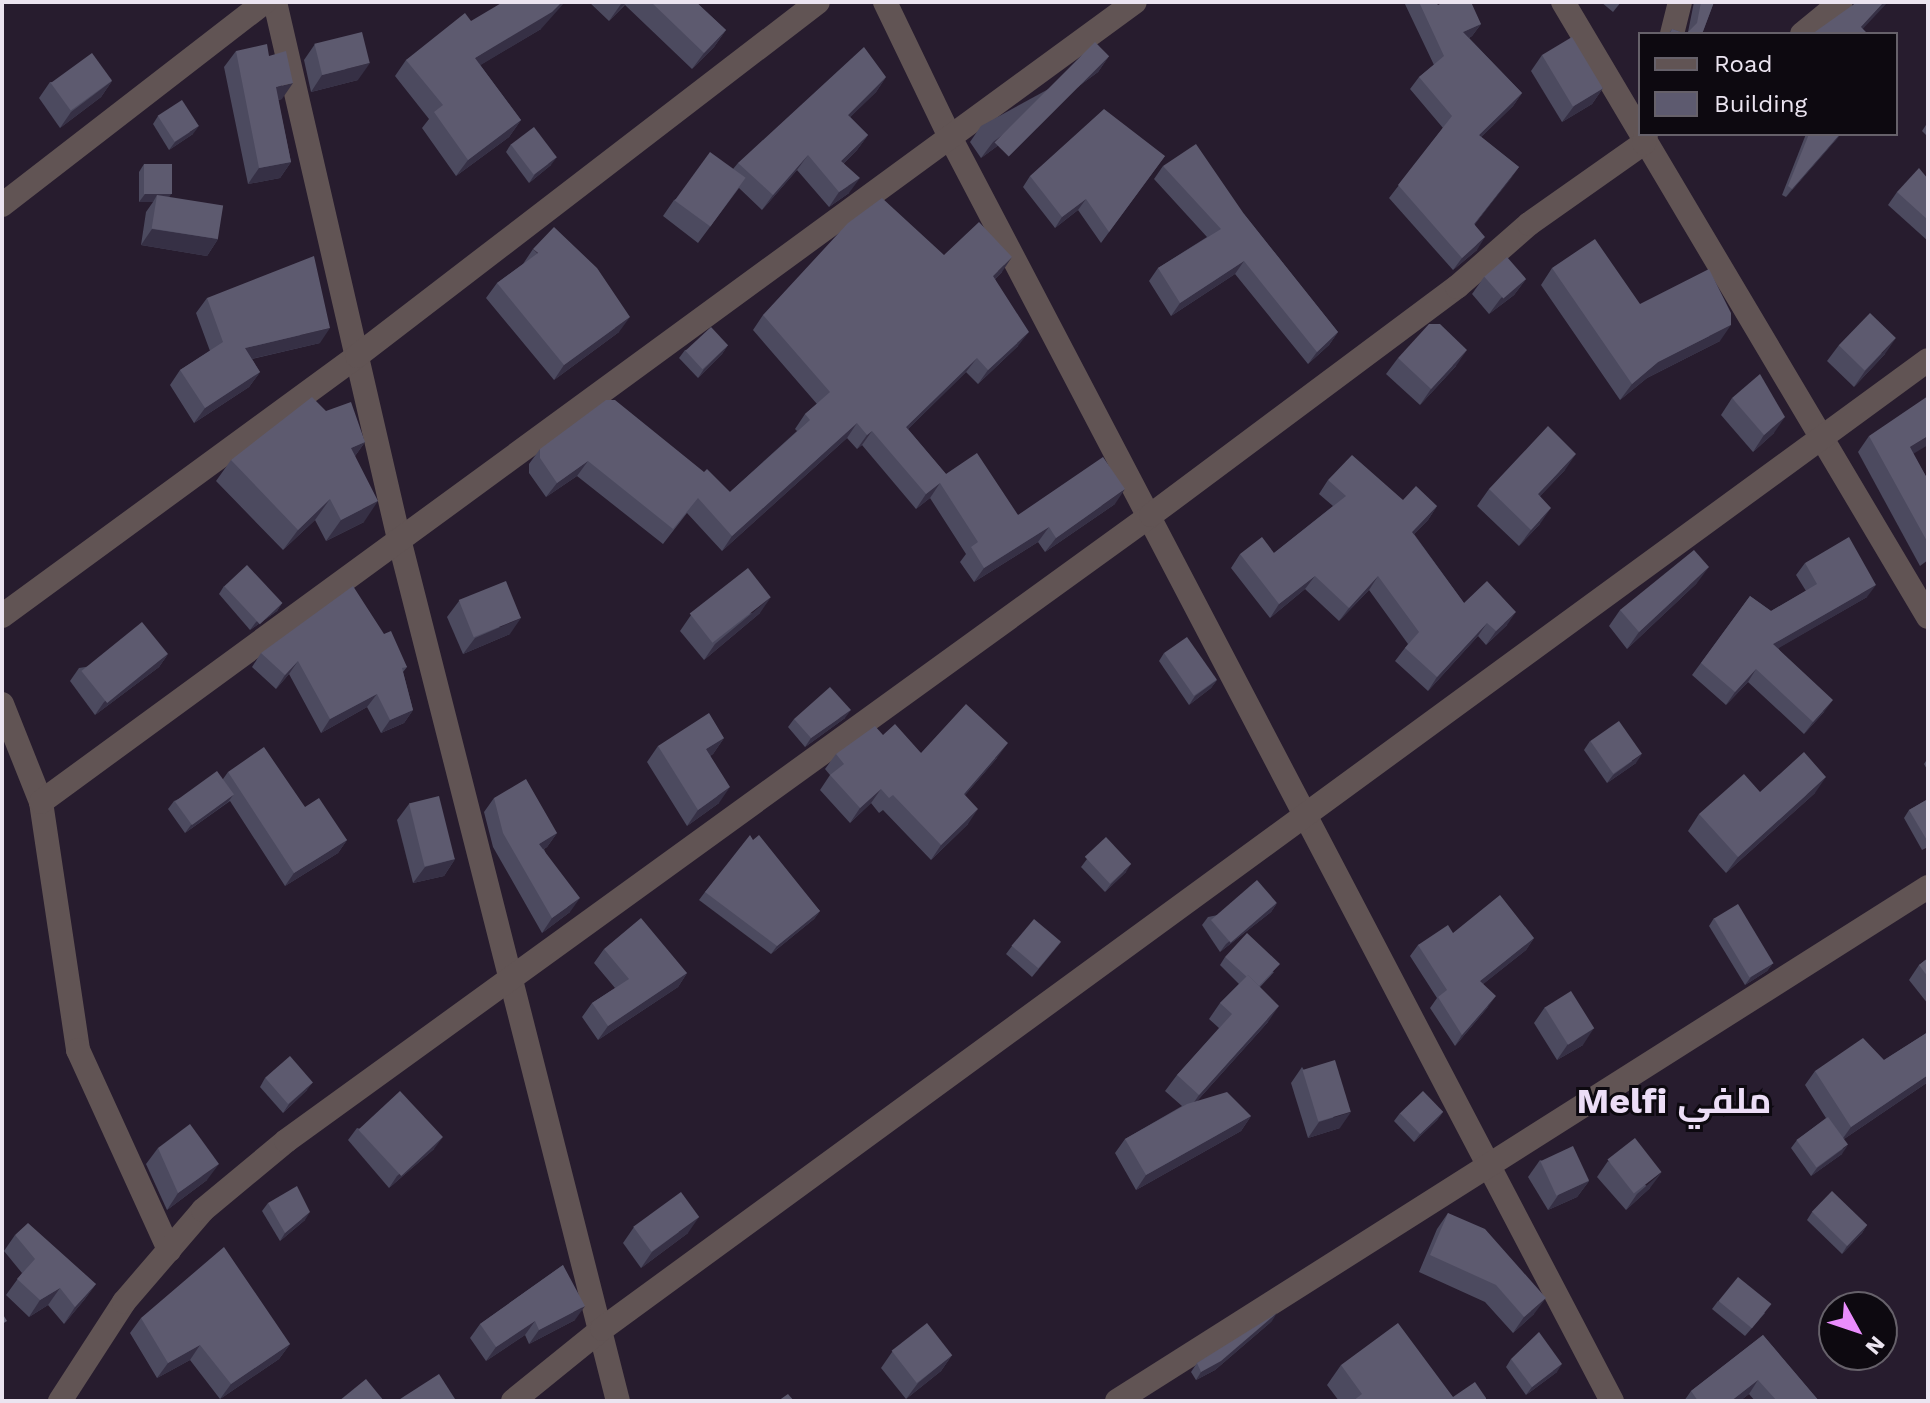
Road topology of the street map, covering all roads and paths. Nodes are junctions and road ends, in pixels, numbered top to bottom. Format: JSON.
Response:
{"nodes":[{"id":1,"x":265,"y":2,"type":"edge"},
{"id":2,"x":275,"y":2,"type":"edge"},
{"id":3,"x":818,"y":2,"type":"edge"},
{"id":4,"x":885,"y":2,"type":"edge"},
{"id":5,"x":1135,"y":2,"type":"edge"},
{"id":6,"x":1563,"y":2,"type":"edge"},
{"id":7,"x":1680,"y":2,"type":"edge"},
{"id":8,"x":1841,"y":2,"type":"edge"},
{"id":9,"x":1672,"y":32,"type":"edge"},
{"id":10,"x":1804,"y":32,"type":"edge"},
{"id":11,"x":1638,"y":118,"type":"edge"},
{"id":12,"x":950,"y":137,"type":"junction"},
{"id":13,"x":1650,"y":137,"type":"edge"},
{"id":14,"x":2,"y":205,"type":"edge"},
{"id":15,"x":357,"y":356,"type":"junction"},
{"id":16,"x":1928,"y":360,"type":"edge"},
{"id":17,"x":1822,"y":437,"type":"junction"},
{"id":18,"x":1151,"y":515,"type":"junction"},
{"id":19,"x":399,"y":539,"type":"junction"},
{"id":20,"x":2,"y":616,"type":"edge"},
{"id":21,"x":1928,"y":617,"type":"edge"},
{"id":22,"x":2,"y":704,"type":"edge"},
{"id":23,"x":41,"y":802,"type":"junction"},
{"id":24,"x":1305,"y":813,"type":"junction"},
{"id":25,"x":1928,"y":887,"type":"edge"},
{"id":26,"x":510,"y":977,"type":"junction"},
{"id":27,"x":1491,"y":1167,"type":"junction"},
{"id":28,"x":169,"y":1250,"type":"junction"},
{"id":29,"x":602,"y":1329,"type":"junction"},
{"id":30,"x":60,"y":1401,"type":"edge"},
{"id":31,"x":513,"y":1401,"type":"edge"},
{"id":32,"x":618,"y":1401,"type":"edge"},
{"id":33,"x":1117,"y":1401,"type":"edge"},
{"id":34,"x":1612,"y":1401,"type":"edge"}],
"edges":[{"from":1,"to":14,"type":"street"},
{"from":2,"to":15,"type":"street"},
{"from":3,"to":15,"type":"street"},
{"from":4,"to":12,"type":"street"},
{"from":5,"to":12,"type":"street"},
{"from":6,"to":11,"type":"street"},
{"from":7,"to":9,"type":"street"},
{"from":8,"to":10,"type":"street"},
{"from":12,"to":18,"type":"street"},
{"from":12,"to":19,"type":"street"},
{"from":13,"to":17,"type":"street"},
{"from":13,"to":18,"type":"street"},
{"from":15,"to":19,"type":"street"},
{"from":15,"to":20,"type":"street"},
{"from":16,"to":17,"type":"street"},
{"from":17,"to":21,"type":"street"},
{"from":17,"to":24,"type":"street"},
{"from":18,"to":24,"type":"street"},
{"from":18,"to":26,"type":"street"},
{"from":19,"to":23,"type":"street"},
{"from":19,"to":26,"type":"street"},
{"from":22,"to":23,"type":"street"},
{"from":23,"to":28,"type":"street"},
{"from":24,"to":27,"type":"street"},
{"from":24,"to":29,"type":"street"},
{"from":25,"to":27,"type":"street"},
{"from":26,"to":28,"type":"street"},
{"from":26,"to":29,"type":"street"},
{"from":27,"to":33,"type":"street"},
{"from":27,"to":34,"type":"street"},
{"from":28,"to":30,"type":"street"},
{"from":29,"to":31,"type":"street"},
{"from":29,"to":32,"type":"street"}]}
